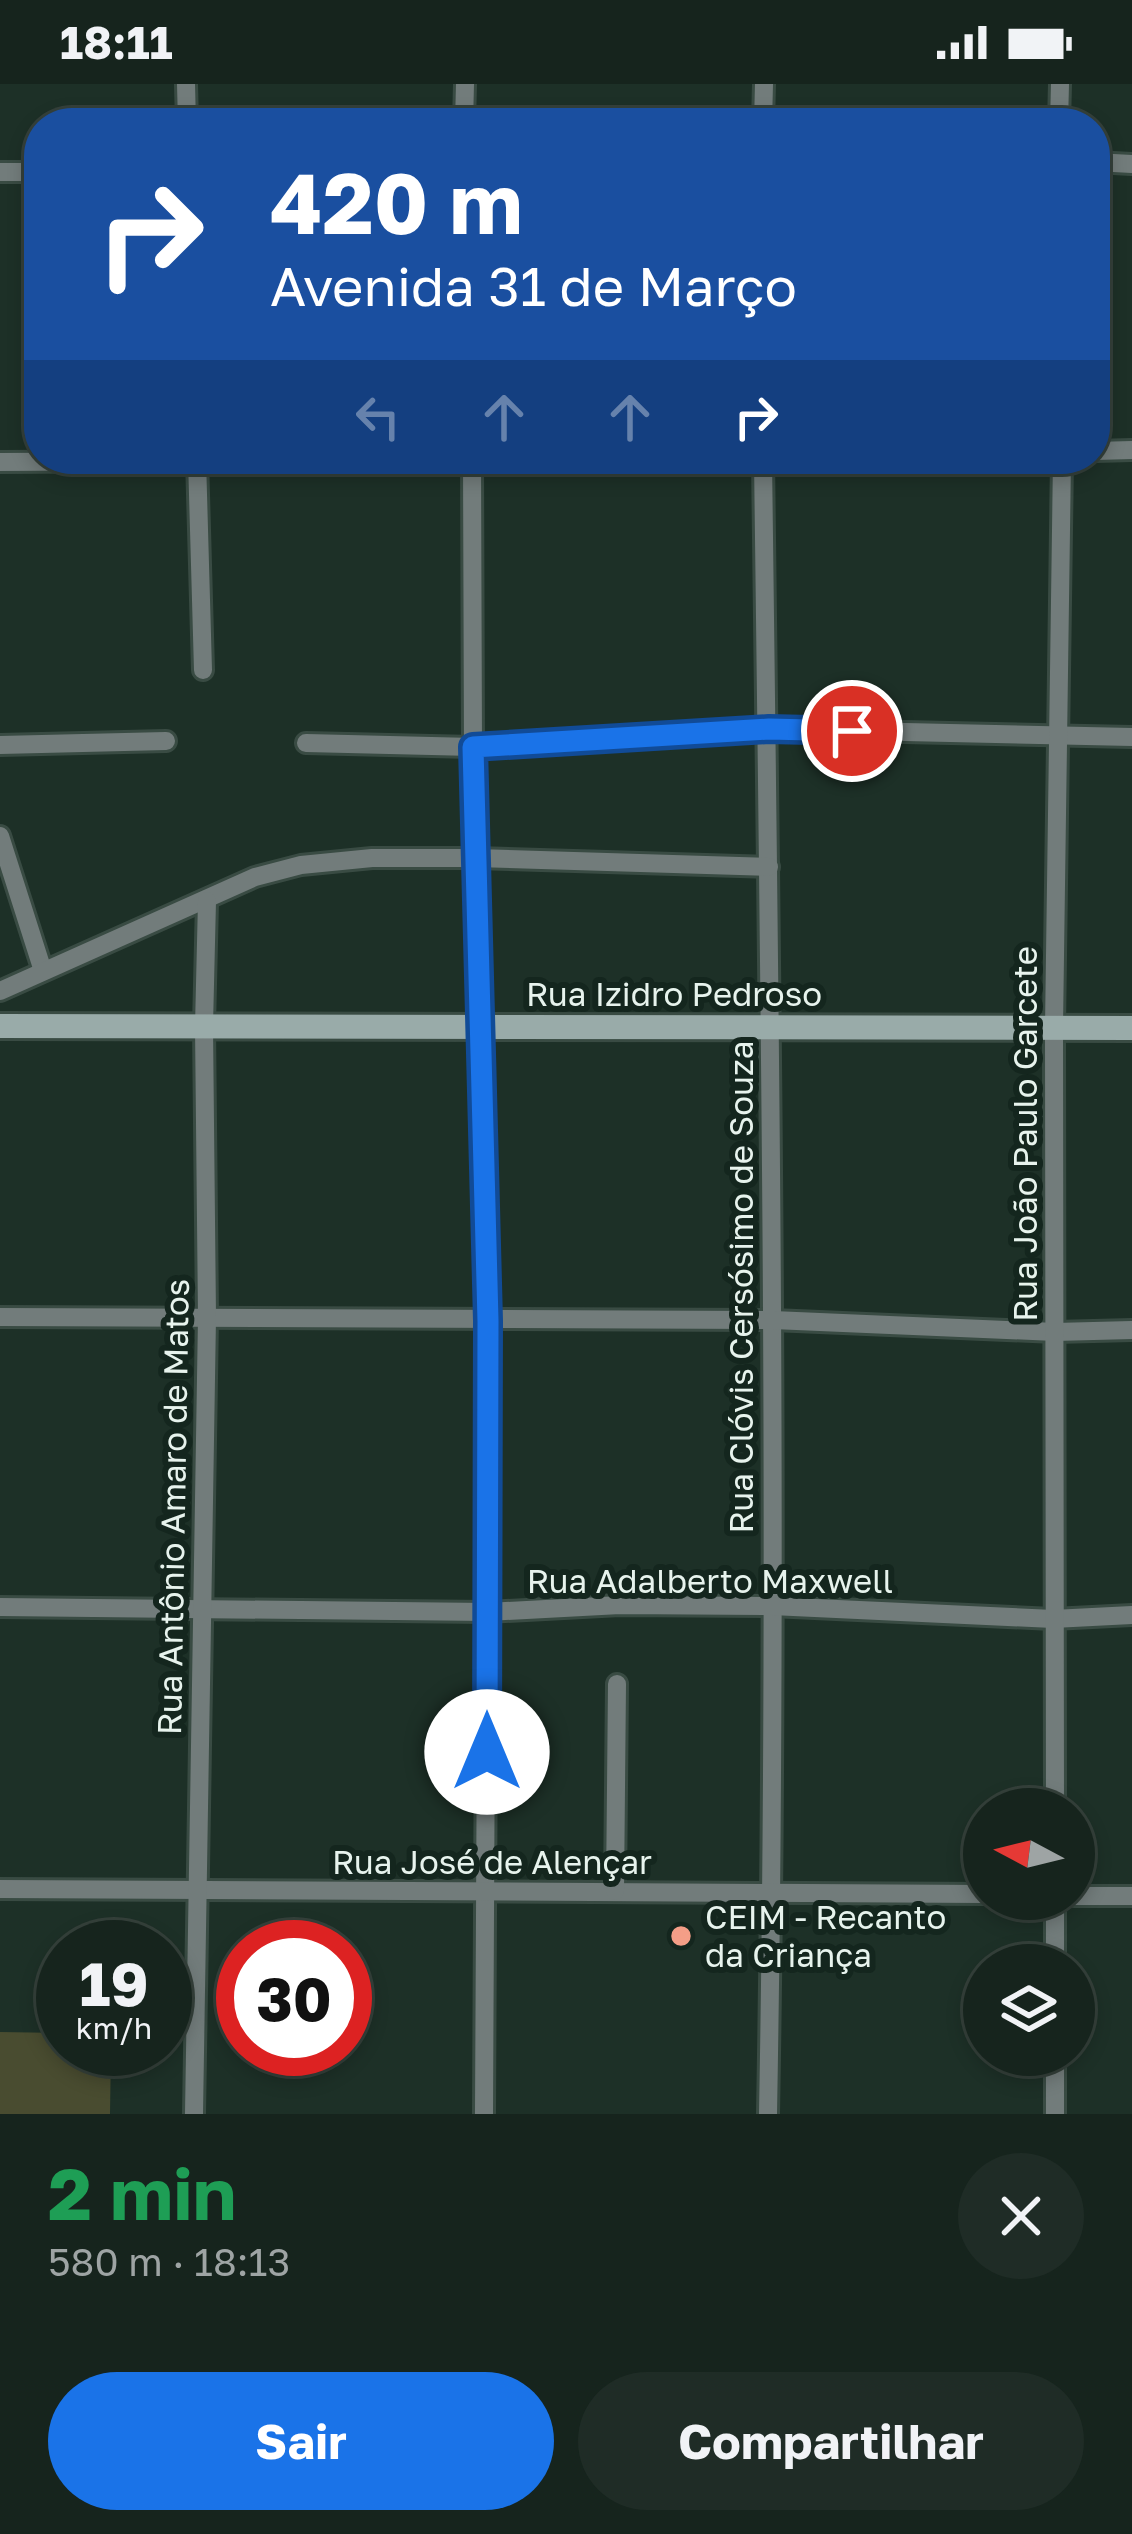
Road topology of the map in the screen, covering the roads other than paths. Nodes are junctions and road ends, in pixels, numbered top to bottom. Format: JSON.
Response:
{"nodes":[{"id":1,"x":197,"y":474,"type":"edge"},
{"id":2,"x":472,"y":474,"type":"edge"},
{"id":3,"x":763,"y":474,"type":"edge"},
{"id":4,"x":1062,"y":474,"type":"edge"},
{"id":5,"x":203,"y":670,"type":"dead end"},
{"id":6,"x":769,"y":729,"type":"junction"},
{"id":7,"x":1059,"y":736,"type":"junction"},
{"id":8,"x":1132,"y":737,"type":"edge"},
{"id":9,"x":166,"y":740,"type":"dead end"},
{"id":10,"x":306,"y":743,"type":"dead end"},
{"id":11,"x":0,"y":746,"type":"edge"},
{"id":12,"x":473,"y":747,"type":"junction"},
{"id":13,"x":0,"y":836,"type":"edge"},
{"id":14,"x":476,"y":858,"type":"junction"},
{"id":15,"x":769,"y":867,"type":"junction"},
{"id":16,"x":207,"y":901,"type":"junction"},
{"id":17,"x":43,"y":971,"type":"junction"},
{"id":18,"x":0,"y":991,"type":"edge"},
{"id":19,"x":0,"y":1026,"type":"edge"},
{"id":20,"x":204,"y":1026,"type":"junction"},
{"id":21,"x":483,"y":1027,"type":"junction"},
{"id":22,"x":769,"y":1027,"type":"junction"},
{"id":23,"x":1054,"y":1028,"type":"junction"},
{"id":24,"x":1132,"y":1028,"type":"edge"},
{"id":25,"x":0,"y":1317,"type":"edge"},
{"id":26,"x":207,"y":1317,"type":"junction"},
{"id":27,"x":772,"y":1320,"type":"junction"},
{"id":28,"x":488,"y":1321,"type":"junction"},
{"id":29,"x":1132,"y":1330,"type":"edge"},
{"id":30,"x":1055,"y":1332,"type":"junction"},
{"id":31,"x":772,"y":1606,"type":"junction"},
{"id":32,"x":0,"y":1607,"type":"edge"},
{"id":33,"x":203,"y":1608,"type":"junction"},
{"id":34,"x":487,"y":1612,"type":"junction"},
{"id":35,"x":1132,"y":1615,"type":"edge"},
{"id":36,"x":1053,"y":1619,"type":"junction"},
{"id":37,"x":617,"y":1684,"type":"dead end"},
{"id":38,"x":1054,"y":1788,"type":"edge"},
{"id":39,"x":0,"y":1889,"type":"edge"},
{"id":40,"x":615,"y":1891,"type":"junction"},
{"id":41,"x":198,"y":1892,"type":"junction"},
{"id":42,"x":487,"y":1892,"type":"junction"},
{"id":43,"x":772,"y":1892,"type":"junction"},
{"id":44,"x":963,"y":1894,"type":"edge"},
{"id":45,"x":1095,"y":1896,"type":"edge"},
{"id":46,"x":1132,"y":1897,"type":"edge"},
{"id":47,"x":1055,"y":2076,"type":"edge"},
{"id":48,"x":194,"y":2114,"type":"edge"},
{"id":49,"x":484,"y":2114,"type":"edge"},
{"id":50,"x":768,"y":2114,"type":"edge"},
{"id":51,"x":1054,"y":2114,"type":"edge"}],
"edges":[{"from":1,"to":5,"type":"street"},
{"from":2,"to":12,"type":"street"},
{"from":3,"to":6,"type":"street","name":"Rua Clóvis Cersósimo de Souza"},
{"from":4,"to":7,"type":"street","name":"Rua João Paulo Garcete"},
{"from":6,"to":7,"type":"street"},
{"from":6,"to":12,"type":"street"},
{"from":6,"to":15,"type":"street","name":"Rua Clóvis Cersósimo de Souza"},
{"from":7,"to":8,"type":"street"},
{"from":7,"to":23,"type":"street","name":"Rua João Paulo Garcete"},
{"from":9,"to":11,"type":"street"},
{"from":10,"to":12,"type":"street"},
{"from":12,"to":14,"type":"street"},
{"from":13,"to":17,"type":"street"},
{"from":14,"to":15,"type":"street"},
{"from":14,"to":16,"type":"street"},
{"from":14,"to":21,"type":"street"},
{"from":15,"to":22,"type":"street","name":"Rua Clóvis Cersósimo de Souza"},
{"from":16,"to":17,"type":"street"},
{"from":16,"to":20,"type":"street","name":"Rua Antônio Amaro de Matos"},
{"from":17,"to":18,"type":"street"},
{"from":19,"to":20,"type":"street","name":"Rua Izidro Pedroso"},
{"from":20,"to":21,"type":"street","name":"Rua Izidro Pedroso"},
{"from":20,"to":26,"type":"street","name":"Rua Antônio Amaro de Matos"},
{"from":21,"to":22,"type":"street","name":"Rua Izidro Pedroso"},
{"from":21,"to":28,"type":"street"},
{"from":22,"to":23,"type":"street","name":"Rua Izidro Pedroso"},
{"from":22,"to":27,"type":"street","name":"Rua Clóvis Cersósimo de Souza"},
{"from":23,"to":24,"type":"street","name":"Rua Izidro Pedroso"},
{"from":23,"to":30,"type":"street","name":"Rua João Paulo Garcete"},
{"from":25,"to":26,"type":"street"},
{"from":26,"to":28,"type":"street"},
{"from":26,"to":33,"type":"street","name":"Rua Antônio Amaro de Matos"},
{"from":27,"to":28,"type":"street"},
{"from":27,"to":30,"type":"street"},
{"from":27,"to":31,"type":"street","name":"Rua Clóvis Cersósimo de Souza"},
{"from":28,"to":34,"type":"street"},
{"from":29,"to":30,"type":"street"},
{"from":30,"to":36,"type":"street","name":"Rua João Paulo Garcete"},
{"from":31,"to":34,"type":"street","name":"Rua Adalberto Maxwell"},
{"from":31,"to":36,"type":"street","name":"Rua Adalberto Maxwell"},
{"from":31,"to":43,"type":"street","name":"Rua Clóvis Cersósimo de Souza"},
{"from":32,"to":33,"type":"street","name":"Rua Adalberto Maxwell"},
{"from":33,"to":34,"type":"street","name":"Rua Adalberto Maxwell"},
{"from":33,"to":41,"type":"street","name":"Rua Antônio Amaro de Matos"},
{"from":34,"to":42,"type":"street"},
{"from":35,"to":36,"type":"street","name":"Rua Adalberto Maxwell"},
{"from":36,"to":38,"type":"street","name":"Rua João Paulo Garcete"},
{"from":37,"to":40,"type":"street"},
{"from":39,"to":41,"type":"street","name":"Rua José de Alençar"},
{"from":40,"to":42,"type":"street","name":"Rua José de Alençar"},
{"from":40,"to":43,"type":"street","name":"Rua José de Alençar"},
{"from":41,"to":42,"type":"street","name":"Rua José de Alençar"},
{"from":41,"to":48,"type":"street","name":"Rua Antônio Amaro de Matos"},
{"from":42,"to":49,"type":"street"},
{"from":43,"to":44,"type":"street","name":"Rua José de Alençar"},
{"from":43,"to":50,"type":"street","name":"Rua Clóvis Cersósimo de Souza"},
{"from":45,"to":46,"type":"street"},
{"from":47,"to":51,"type":"street"}]}
